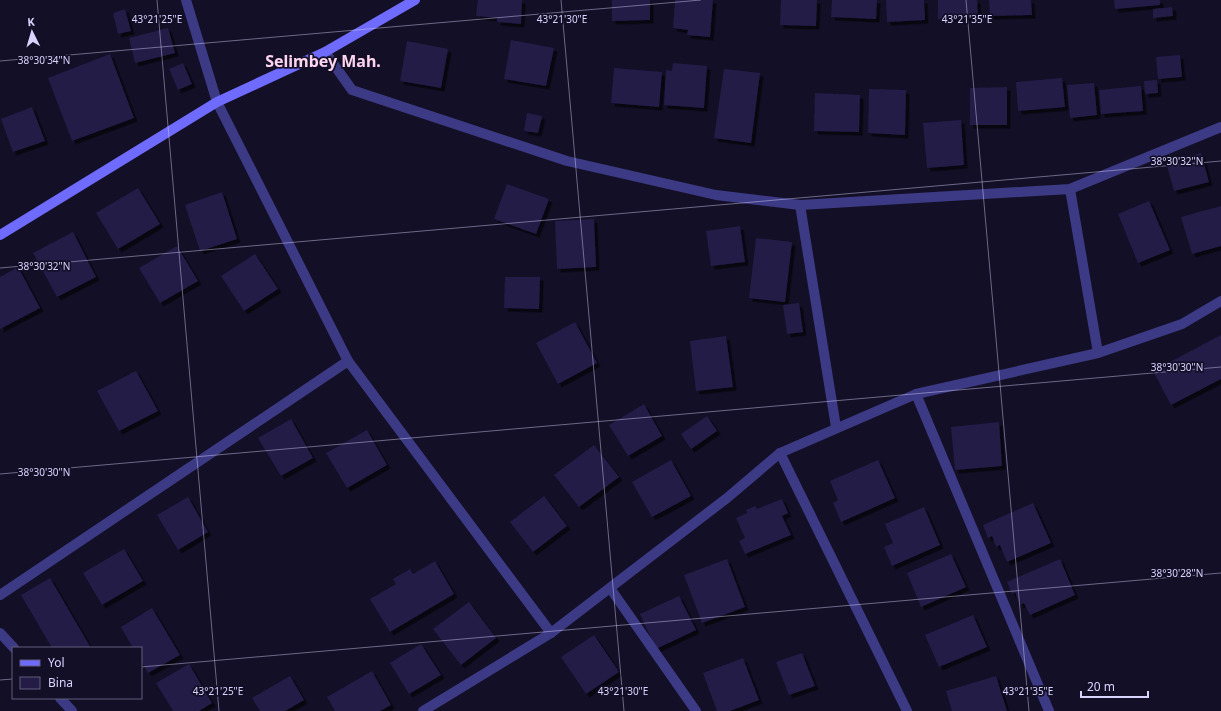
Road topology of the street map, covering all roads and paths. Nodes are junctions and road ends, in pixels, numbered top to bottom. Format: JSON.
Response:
{"nodes":[{"id":1,"x":186,"y":0,"type":"edge"},
{"id":2,"x":415,"y":0,"type":"edge"},
{"id":3,"x":325,"y":52,"type":"junction"},
{"id":4,"x":217,"y":102,"type":"junction"},
{"id":5,"x":1221,"y":127,"type":"edge"},
{"id":6,"x":1070,"y":189,"type":"junction"},
{"id":7,"x":800,"y":205,"type":"junction"},
{"id":8,"x":0,"y":235,"type":"edge"},
{"id":9,"x":1221,"y":301,"type":"edge"},
{"id":10,"x":1098,"y":353,"type":"junction"},
{"id":11,"x":348,"y":361,"type":"junction"},
{"id":12,"x":916,"y":394,"type":"junction"},
{"id":13,"x":836,"y":427,"type":"junction"},
{"id":14,"x":780,"y":453,"type":"junction"},
{"id":15,"x":610,"y":588,"type":"junction"},
{"id":16,"x":0,"y":595,"type":"edge"},
{"id":17,"x":0,"y":633,"type":"edge"},
{"id":18,"x":551,"y":633,"type":"junction"},
{"id":19,"x":13,"y":647,"type":"edge"},
{"id":20,"x":61,"y":699,"type":"edge"},
{"id":21,"x":72,"y":711,"type":"edge"},
{"id":22,"x":423,"y":711,"type":"edge"},
{"id":23,"x":696,"y":711,"type":"edge"},
{"id":24,"x":907,"y":711,"type":"edge"},
{"id":25,"x":1049,"y":711,"type":"edge"}],
"edges":[{"from":1,"to":4,"type":"street"},
{"from":2,"to":3,"type":"street"},
{"from":3,"to":4,"type":"street"},
{"from":3,"to":7,"type":"street"},
{"from":4,"to":8,"type":"street"},
{"from":4,"to":11,"type":"street"},
{"from":5,"to":6,"type":"street"},
{"from":6,"to":7,"type":"street"},
{"from":6,"to":10,"type":"street"},
{"from":7,"to":13,"type":"street"},
{"from":9,"to":10,"type":"street"},
{"from":10,"to":12,"type":"street"},
{"from":11,"to":16,"type":"street"},
{"from":11,"to":18,"type":"street"},
{"from":12,"to":13,"type":"street"},
{"from":12,"to":25,"type":"street"},
{"from":13,"to":14,"type":"street"},
{"from":14,"to":15,"type":"street"},
{"from":14,"to":24,"type":"street"},
{"from":15,"to":18,"type":"street"},
{"from":15,"to":23,"type":"street"},
{"from":17,"to":19,"type":"street"},
{"from":18,"to":22,"type":"street"},
{"from":20,"to":21,"type":"street"}]}
